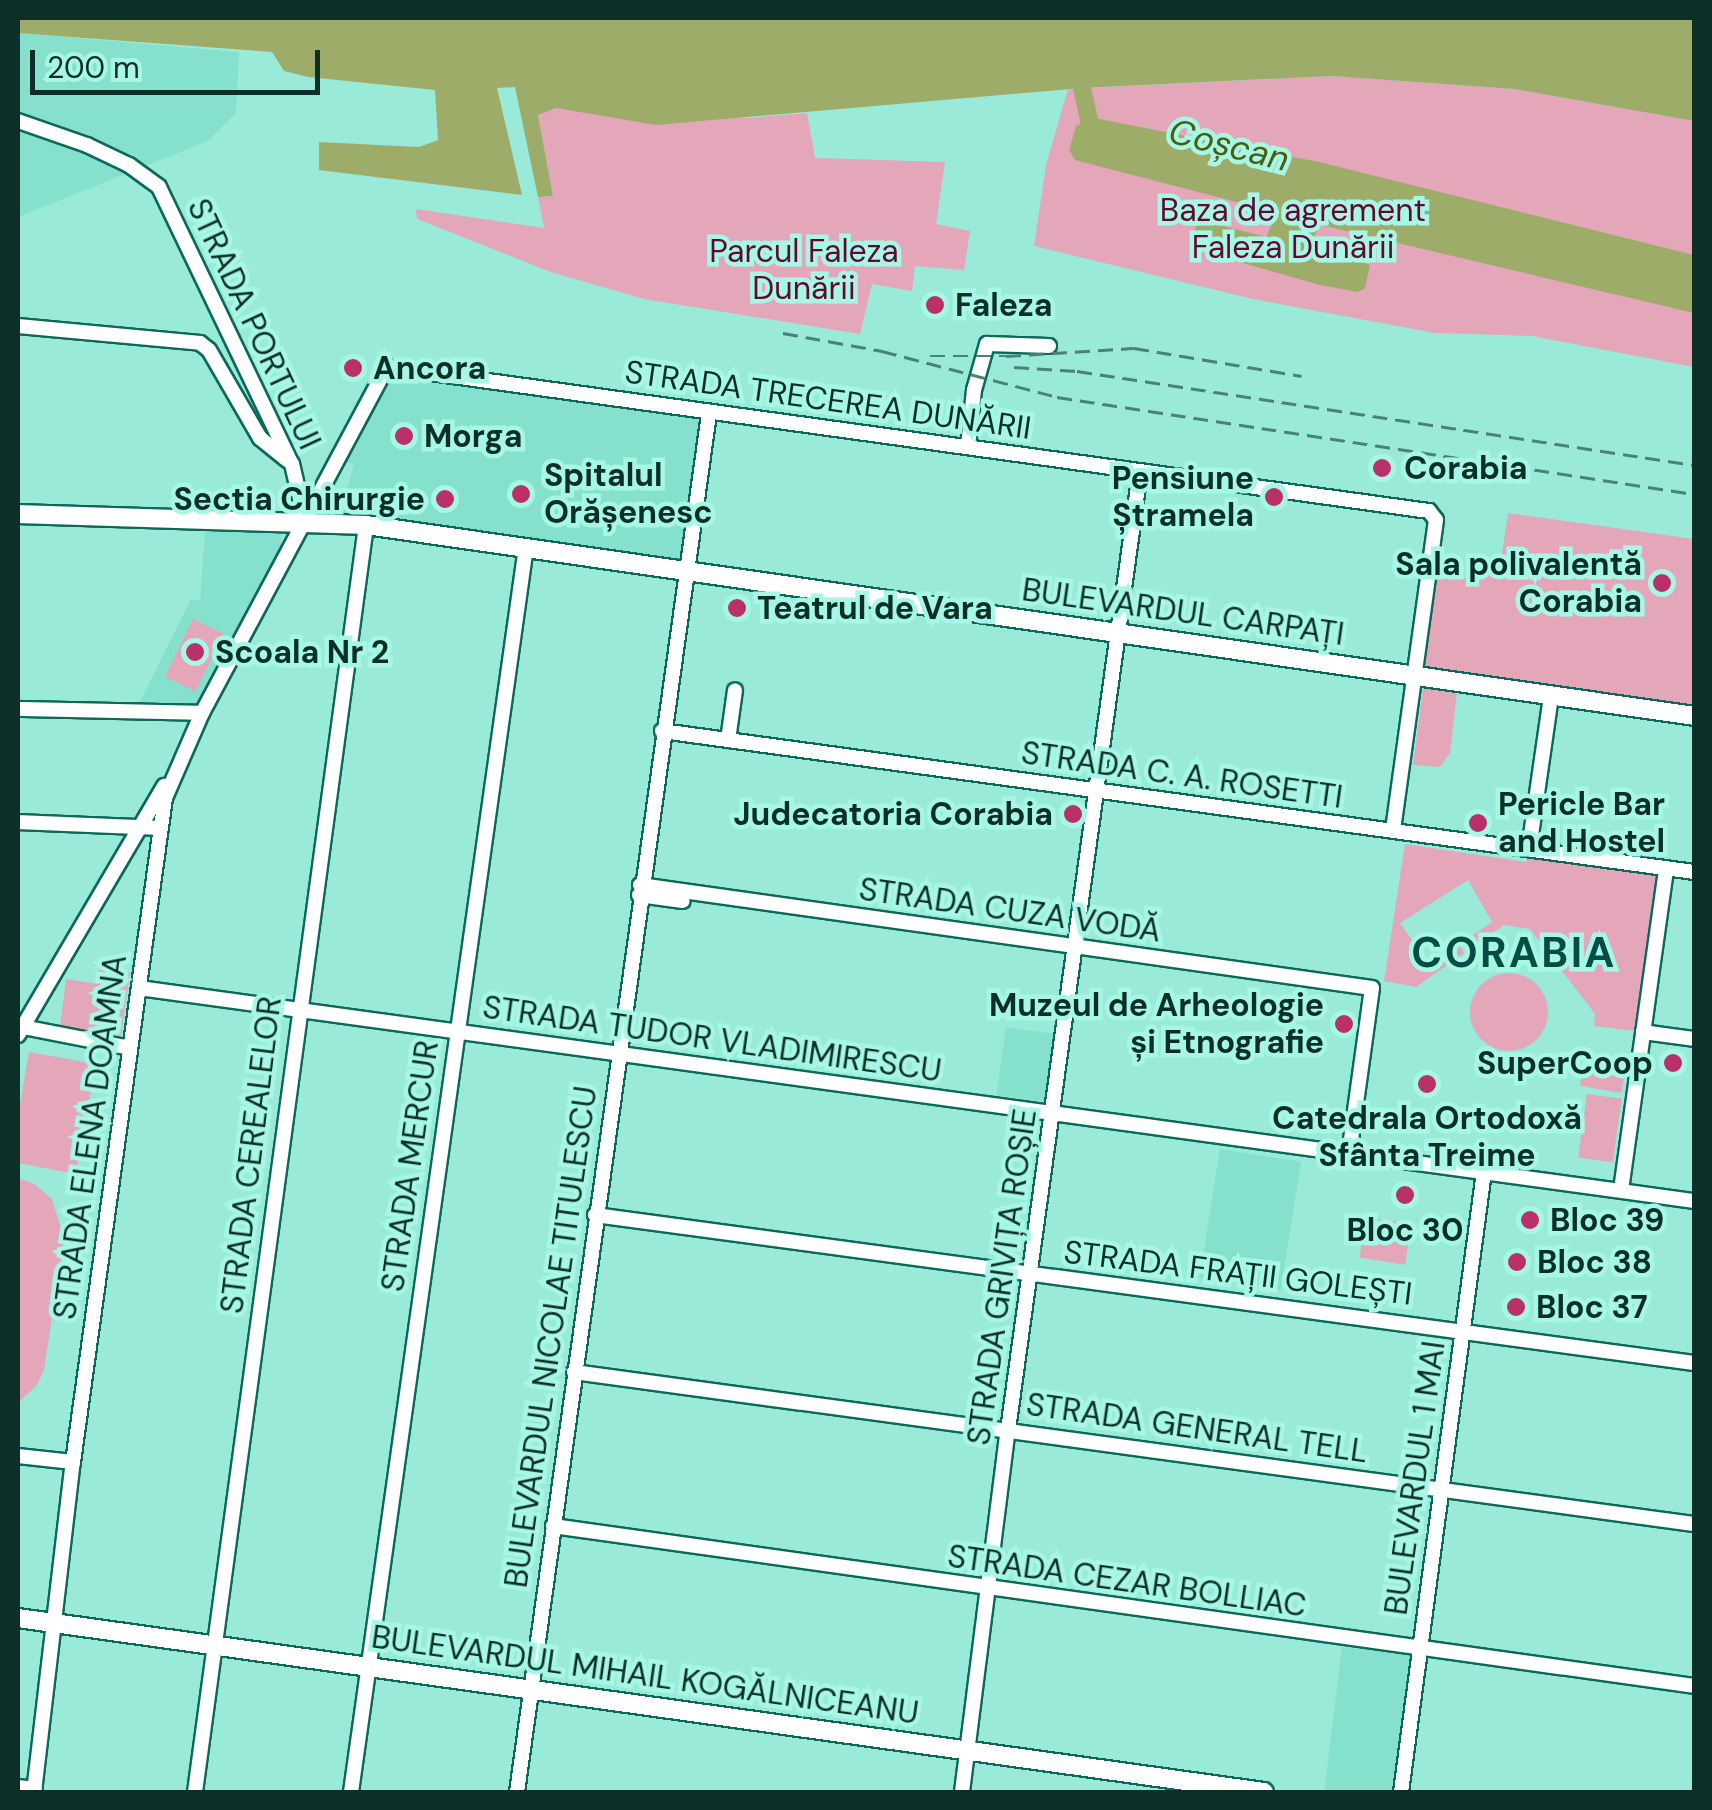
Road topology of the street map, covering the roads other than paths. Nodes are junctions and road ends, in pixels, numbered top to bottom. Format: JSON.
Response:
{"nodes":[{"id":1,"x":18,"y":122,"type":"edge"},
{"id":2,"x":18,"y":326,"type":"edge"},
{"id":3,"x":1049,"y":346,"type":"dead end"},
{"id":4,"x":709,"y":413,"type":"junction"},
{"id":5,"x":968,"y":446,"type":"junction"},
{"id":6,"x":292,"y":464,"type":"junction"},
{"id":7,"x":1140,"y":472,"type":"junction"},
{"id":8,"x":18,"y":514,"type":"edge"},
{"id":9,"x":305,"y":521,"type":"junction"},
{"id":10,"x":366,"y":525,"type":"junction"},
{"id":11,"x":526,"y":547,"type":"junction"},
{"id":12,"x":686,"y":570,"type":"junction"},
{"id":13,"x":1118,"y":632,"type":"junction"},
{"id":14,"x":1415,"y":677,"type":"junction"},
{"id":15,"x":735,"y":690,"type":"dead end"},
{"id":16,"x":1551,"y":696,"type":"junction"},
{"id":17,"x":18,"y":709,"type":"edge"},
{"id":18,"x":202,"y":713,"type":"junction"},
{"id":19,"x":1694,"y":716,"type":"edge"},
{"id":20,"x":662,"y":732,"type":"junction"},
{"id":21,"x":728,"y":740,"type":"junction"},
{"id":22,"x":171,"y":775,"type":"junction"},
{"id":23,"x":1096,"y":790,"type":"junction"},
{"id":24,"x":18,"y":822,"type":"edge"},
{"id":25,"x":136,"y":827,"type":"junction"},
{"id":26,"x":160,"y":828,"type":"junction"},
{"id":27,"x":1393,"y":831,"type":"junction"},
{"id":28,"x":1529,"y":849,"type":"junction"},
{"id":29,"x":1666,"y":868,"type":"junction"},
{"id":30,"x":1694,"y":872,"type":"edge"},
{"id":31,"x":640,"y":890,"type":"junction"},
{"id":32,"x":1075,"y":952,"type":"junction"},
{"id":33,"x":138,"y":988,"type":"junction"},
{"id":34,"x":297,"y":1011,"type":"junction"},
{"id":35,"x":19,"y":1029,"type":"edge"},
{"id":36,"x":1643,"y":1032,"type":"junction"},
{"id":37,"x":456,"y":1033,"type":"junction"},
{"id":38,"x":1694,"y":1038,"type":"edge"},
{"id":39,"x":130,"y":1048,"type":"junction"},
{"id":40,"x":617,"y":1054,"type":"junction"},
{"id":41,"x":1052,"y":1113,"type":"junction"},
{"id":42,"x":1349,"y":1152,"type":"junction"},
{"id":43,"x":1484,"y":1172,"type":"junction"},
{"id":44,"x":1620,"y":1190,"type":"junction"},
{"id":45,"x":1694,"y":1200,"type":"edge"},
{"id":46,"x":595,"y":1215,"type":"junction"},
{"id":47,"x":1029,"y":1274,"type":"junction"},
{"id":48,"x":1463,"y":1330,"type":"junction"},
{"id":49,"x":1694,"y":1363,"type":"edge"},
{"id":50,"x":574,"y":1372,"type":"junction"},
{"id":51,"x":1008,"y":1430,"type":"junction"},
{"id":52,"x":18,"y":1456,"type":"edge"},
{"id":53,"x":72,"y":1462,"type":"junction"},
{"id":54,"x":1442,"y":1489,"type":"junction"},
{"id":55,"x":1694,"y":1524,"type":"edge"},
{"id":56,"x":553,"y":1526,"type":"junction"},
{"id":57,"x":990,"y":1590,"type":"junction"},
{"id":58,"x":18,"y":1618,"type":"edge"},
{"id":59,"x":55,"y":1623,"type":"junction"},
{"id":60,"x":215,"y":1645,"type":"junction"},
{"id":61,"x":1420,"y":1646,"type":"junction"},
{"id":62,"x":368,"y":1666,"type":"junction"},
{"id":63,"x":1694,"y":1686,"type":"edge"},
{"id":64,"x":531,"y":1689,"type":"junction"},
{"id":65,"x":968,"y":1751,"type":"junction"},
{"id":66,"x":18,"y":1786,"type":"edge"},
{"id":67,"x":34,"y":1791,"type":"edge"},
{"id":68,"x":195,"y":1792,"type":"edge"},
{"id":69,"x":351,"y":1792,"type":"edge"},
{"id":70,"x":517,"y":1792,"type":"edge"},
{"id":71,"x":962,"y":1792,"type":"edge"},
{"id":72,"x":1264,"y":1792,"type":"edge"},
{"id":73,"x":1401,"y":1792,"type":"edge"}],
"edges":[{"from":1,"to":6,"type":"street","name":"STRADA PORTULUI"},
{"from":2,"to":6,"type":"street"},
{"from":3,"to":5,"type":"street"},
{"from":4,"to":5,"type":"street","name":"STRADA TRECEREA DUNĂRII"},
{"from":4,"to":9,"type":"street","name":"STRADA TRECEREA DUNĂRII"},
{"from":4,"to":12,"type":"street","name":"BULEVARDUL NICOLAE TITULESCU"},
{"from":5,"to":7,"type":"street","name":"STRADA TRECEREA DUNĂRII"},
{"from":6,"to":9,"type":"street","name":"STRADA PORTULUI"},
{"from":7,"to":13,"type":"street","name":"STRADA GRIVIȚA ROȘIE"},
{"from":7,"to":14,"type":"street","name":"STRADA TRECEREA DUNĂRII"},
{"from":8,"to":9,"type":"main road","name":"BULEVARDUL CARPAȚI"},
{"from":9,"to":10,"type":"main road","name":"BULEVARDUL CARPAȚI"},
{"from":9,"to":18,"type":"street","name":"STRADA ELENA DOAMNA"},
{"from":10,"to":11,"type":"main road","name":"BULEVARDUL CARPAȚI"},
{"from":10,"to":34,"type":"street","name":"STRADA CEREALELOR"},
{"from":11,"to":12,"type":"main road","name":"BULEVARDUL CARPAȚI"},
{"from":11,"to":37,"type":"street","name":"STRADA MERCUR"},
{"from":12,"to":13,"type":"main road","name":"BULEVARDUL CARPAȚI"},
{"from":12,"to":20,"type":"street","name":"BULEVARDUL NICOLAE TITULESCU"},
{"from":13,"to":14,"type":"main road","name":"BULEVARDUL CARPAȚI"},
{"from":13,"to":23,"type":"street","name":"STRADA GRIVIȚA ROȘIE"},
{"from":14,"to":16,"type":"main road","name":"BULEVARDUL CARPAȚI"},
{"from":14,"to":27,"type":"street"},
{"from":15,"to":21,"type":"street"},
{"from":16,"to":19,"type":"main road","name":"BULEVARDUL CARPAȚI"},
{"from":16,"to":28,"type":"street"},
{"from":17,"to":18,"type":"street"},
{"from":18,"to":22,"type":"street","name":"STRADA ELENA DOAMNA"},
{"from":20,"to":21,"type":"street","name":"STRADA C. A. ROSETTI"},
{"from":20,"to":31,"type":"street","name":"BULEVARDUL NICOLAE TITULESCU"},
{"from":21,"to":23,"type":"street","name":"STRADA C. A. ROSETTI"},
{"from":22,"to":25,"type":"street"},
{"from":22,"to":26,"type":"street","name":"STRADA ELENA DOAMNA"},
{"from":23,"to":27,"type":"street","name":"STRADA C. A. ROSETTI"},
{"from":23,"to":32,"type":"street","name":"STRADA GRIVIȚA ROȘIE"},
{"from":24,"to":25,"type":"street"},
{"from":25,"to":26,"type":"street"},
{"from":25,"to":35,"type":"street"},
{"from":26,"to":33,"type":"street","name":"STRADA ELENA DOAMNA"},
{"from":27,"to":28,"type":"street","name":"STRADA C. A. ROSETTI"},
{"from":28,"to":29,"type":"street","name":"STRADA C. A. ROSETTI"},
{"from":29,"to":30,"type":"street","name":"STRADA C. A. ROSETTI"},
{"from":29,"to":36,"type":"street"},
{"from":31,"to":32,"type":"street","name":"STRADA CUZA VODĂ"},
{"from":31,"to":40,"type":"street","name":"BULEVARDUL NICOLAE TITULESCU"},
{"from":32,"to":41,"type":"street","name":"STRADA GRIVIȚA ROȘIE"},
{"from":32,"to":42,"type":"street","name":"STRADA CUZA VODĂ"},
{"from":33,"to":34,"type":"street","name":"STRADA TUDOR VLADIMIRESCU"},
{"from":33,"to":39,"type":"street","name":"STRADA ELENA DOAMNA"},
{"from":34,"to":37,"type":"street","name":"STRADA TUDOR VLADIMIRESCU"},
{"from":34,"to":60,"type":"street","name":"STRADA CEREALELOR"},
{"from":35,"to":39,"type":"street"},
{"from":36,"to":38,"type":"street"},
{"from":36,"to":44,"type":"street"},
{"from":37,"to":40,"type":"street","name":"STRADA TUDOR VLADIMIRESCU"},
{"from":37,"to":62,"type":"street","name":"STRADA MERCUR"},
{"from":39,"to":53,"type":"street","name":"STRADA ELENA DOAMNA"},
{"from":40,"to":41,"type":"street","name":"STRADA TUDOR VLADIMIRESCU"},
{"from":40,"to":46,"type":"street","name":"BULEVARDUL NICOLAE TITULESCU"},
{"from":41,"to":42,"type":"street","name":"STRADA TUDOR VLADIMIRESCU"},
{"from":41,"to":47,"type":"street","name":"STRADA GRIVIȚA ROȘIE"},
{"from":42,"to":43,"type":"street","name":"STRADA TUDOR VLADIMIRESCU"},
{"from":43,"to":44,"type":"street","name":"STRADA TUDOR VLADIMIRESCU"},
{"from":43,"to":48,"type":"street","name":"BULEVARDUL 1 MAI"},
{"from":44,"to":45,"type":"street","name":"STRADA TUDOR VLADIMIRESCU"},
{"from":46,"to":47,"type":"street","name":"STRADA FRAȚII GOLEȘTI"},
{"from":46,"to":50,"type":"street","name":"BULEVARDUL NICOLAE TITULESCU"},
{"from":47,"to":48,"type":"street","name":"STRADA FRAȚII GOLEȘTI"},
{"from":47,"to":51,"type":"street","name":"STRADA GRIVIȚA ROȘIE"},
{"from":48,"to":49,"type":"street","name":"STRADA FRAȚII GOLEȘTI"},
{"from":48,"to":54,"type":"street","name":"BULEVARDUL 1 MAI"},
{"from":50,"to":51,"type":"street","name":"STRADA GENERAL TELL"},
{"from":50,"to":56,"type":"street","name":"BULEVARDUL NICOLAE TITULESCU"},
{"from":51,"to":54,"type":"street","name":"STRADA GENERAL TELL"},
{"from":51,"to":57,"type":"street","name":"STRADA GRIVIȚA ROȘIE"},
{"from":52,"to":53,"type":"street"},
{"from":53,"to":59,"type":"street","name":"STRADA ELENA DOAMNA"},
{"from":54,"to":55,"type":"street","name":"STRADA GENERAL TELL"},
{"from":54,"to":61,"type":"street","name":"BULEVARDUL 1 MAI"},
{"from":56,"to":57,"type":"street","name":"STRADA CEZAR BOLLIAC"},
{"from":56,"to":64,"type":"street","name":"BULEVARDUL NICOLAE TITULESCU"},
{"from":57,"to":61,"type":"street","name":"STRADA CEZAR BOLLIAC"},
{"from":57,"to":65,"type":"street","name":"STRADA GRIVIȚA ROȘIE"},
{"from":58,"to":59,"type":"main road","name":"BULEVARDUL MIHAIL KOGĂLNICEANU"},
{"from":59,"to":60,"type":"main road","name":"BULEVARDUL MIHAIL KOGĂLNICEANU"},
{"from":59,"to":67,"type":"street","name":"STRADA ELENA DOAMNA"},
{"from":60,"to":62,"type":"main road","name":"BULEVARDUL MIHAIL KOGĂLNICEANU"},
{"from":60,"to":68,"type":"street","name":"STRADA CEREALELOR"},
{"from":61,"to":63,"type":"street","name":"STRADA CEZAR BOLLIAC"},
{"from":61,"to":73,"type":"street","name":"BULEVARDUL 1 MAI"},
{"from":62,"to":64,"type":"main road","name":"BULEVARDUL MIHAIL KOGĂLNICEANU"},
{"from":62,"to":69,"type":"street","name":"STRADA MERCUR"},
{"from":64,"to":65,"type":"main road","name":"BULEVARDUL MIHAIL KOGĂLNICEANU"},
{"from":64,"to":70,"type":"street","name":"BULEVARDUL NICOLAE TITULESCU"},
{"from":65,"to":71,"type":"street","name":"STRADA GRIVIȚA ROȘIE"},
{"from":65,"to":72,"type":"main road","name":"BULEVARDUL MIHAIL KOGĂLNICEANU"},
{"from":66,"to":67,"type":"street"}]}
